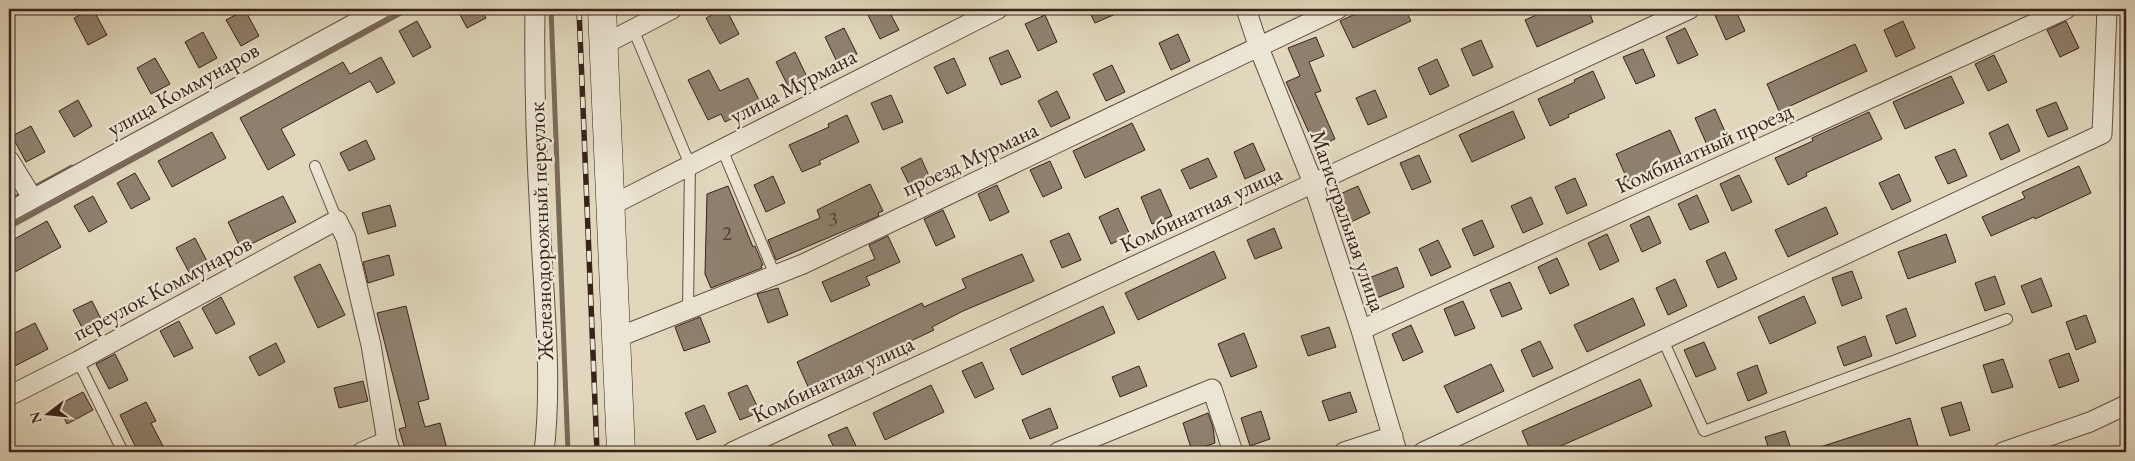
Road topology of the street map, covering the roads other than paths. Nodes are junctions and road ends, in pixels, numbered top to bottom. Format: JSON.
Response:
{"nodes":[{"id":1,"x":381,"y":9,"type":"edge"},
{"id":2,"x":535,"y":9,"type":"edge"},
{"id":3,"x":602,"y":9,"type":"edge"},
{"id":4,"x":672,"y":9,"type":"edge"},
{"id":5,"x":998,"y":9,"type":"edge"},
{"id":6,"x":1246,"y":9,"type":"edge"},
{"id":7,"x":1338,"y":9,"type":"edge"},
{"id":8,"x":1690,"y":9,"type":"edge"},
{"id":9,"x":2066,"y":9,"type":"edge"},
{"id":10,"x":2107,"y":9,"type":"edge"},
{"id":11,"x":633,"y":29,"type":"junction"},
{"id":12,"x":603,"y":45,"type":"junction"},
{"id":13,"x":1259,"y":48,"type":"junction"},
{"id":14,"x":722,"y":149,"type":"junction"},
{"id":15,"x":9,"y":160,"type":"edge"},
{"id":16,"x":690,"y":165,"type":"junction"},
{"id":17,"x":315,"y":166,"type":"dead end"},
{"id":18,"x":1313,"y":183,"type":"junction"},
{"id":19,"x":33,"y":199,"type":"junction"},
{"id":20,"x":610,"y":206,"type":"junction"},
{"id":21,"x":9,"y":212,"type":"edge"},
{"id":22,"x":337,"y":220,"type":"junction"},
{"id":23,"x":775,"y":275,"type":"junction"},
{"id":24,"x":688,"y":310,"type":"junction"},
{"id":25,"x":2007,"y":319,"type":"dead end"},
{"id":26,"x":1360,"y":330,"type":"junction"},
{"id":27,"x":616,"y":338,"type":"junction"},
{"id":28,"x":1663,"y":340,"type":"junction"},
{"id":29,"x":78,"y":361,"type":"junction"},
{"id":30,"x":9,"y":396,"type":"edge"},
{"id":31,"x":2126,"y":404,"type":"edge"},
{"id":32,"x":1395,"y":444,"type":"edge"},
{"id":33,"x":389,"y":447,"type":"edge"},
{"id":34,"x":123,"y":452,"type":"edge"},
{"id":35,"x":362,"y":452,"type":"edge"},
{"id":36,"x":544,"y":452,"type":"edge"},
{"id":37,"x":621,"y":452,"type":"edge"},
{"id":38,"x":732,"y":452,"type":"edge"},
{"id":39,"x":1058,"y":452,"type":"edge"},
{"id":40,"x":1233,"y":452,"type":"edge"},
{"id":41,"x":1344,"y":452,"type":"edge"},
{"id":42,"x":1423,"y":452,"type":"edge"},
{"id":43,"x":2003,"y":452,"type":"edge"}],
"edges":[{"from":1,"to":19,"type":"street","name":"улица Коммунаров"},
{"from":2,"to":36,"type":"street","name":"Железнодорожный переулок"},
{"from":3,"to":12,"type":"street"},
{"from":4,"to":11,"type":"street"},
{"from":5,"to":14,"type":"street","name":"улица Мурмана"},
{"from":6,"to":13,"type":"street","name":"Магистральная улица"},
{"from":7,"to":13,"type":"street","name":"проезд Мурмана"},
{"from":8,"to":18,"type":"street","name":"Комбинатная улица"},
{"from":9,"to":26,"type":"street","name":"Комбинатный проезд"},
{"from":10,"to":28,"type":"street"},
{"from":11,"to":12,"type":"street"},
{"from":11,"to":16,"type":"lane"},
{"from":12,"to":20,"type":"street"},
{"from":13,"to":18,"type":"street","name":"Магистральная улица"},
{"from":13,"to":23,"type":"street","name":"проезд Мурмана"},
{"from":14,"to":16,"type":"street","name":"улица Мурмана"},
{"from":14,"to":23,"type":"lane"},
{"from":15,"to":19,"type":"street"},
{"from":16,"to":20,"type":"street","name":"улица Мурмана"},
{"from":16,"to":24,"type":"lane"},
{"from":17,"to":22,"type":"lane"},
{"from":18,"to":26,"type":"street","name":"Магистральная улица"},
{"from":18,"to":38,"type":"street","name":"Комбинатная улица"},
{"from":19,"to":21,"type":"street","name":"улица Коммунаров"},
{"from":20,"to":27,"type":"street"},
{"from":22,"to":29,"type":"street","name":"переулок Коммунаров"},
{"from":22,"to":33,"type":"street"},
{"from":23,"to":24,"type":"street","name":"проезд Мурмана"},
{"from":24,"to":27,"type":"street","name":"проезд Мурмана"},
{"from":25,"to":28,"type":"lane"},
{"from":26,"to":32,"type":"street","name":"Магистральная улица"},
{"from":27,"to":37,"type":"street"},
{"from":28,"to":42,"type":"street"},
{"from":29,"to":30,"type":"street","name":"переулок Коммунаров"},
{"from":29,"to":34,"type":"lane"},
{"from":31,"to":43,"type":"street"},
{"from":32,"to":41,"type":"street"},
{"from":33,"to":35,"type":"street"},
{"from":39,"to":40,"type":"street"}]}
